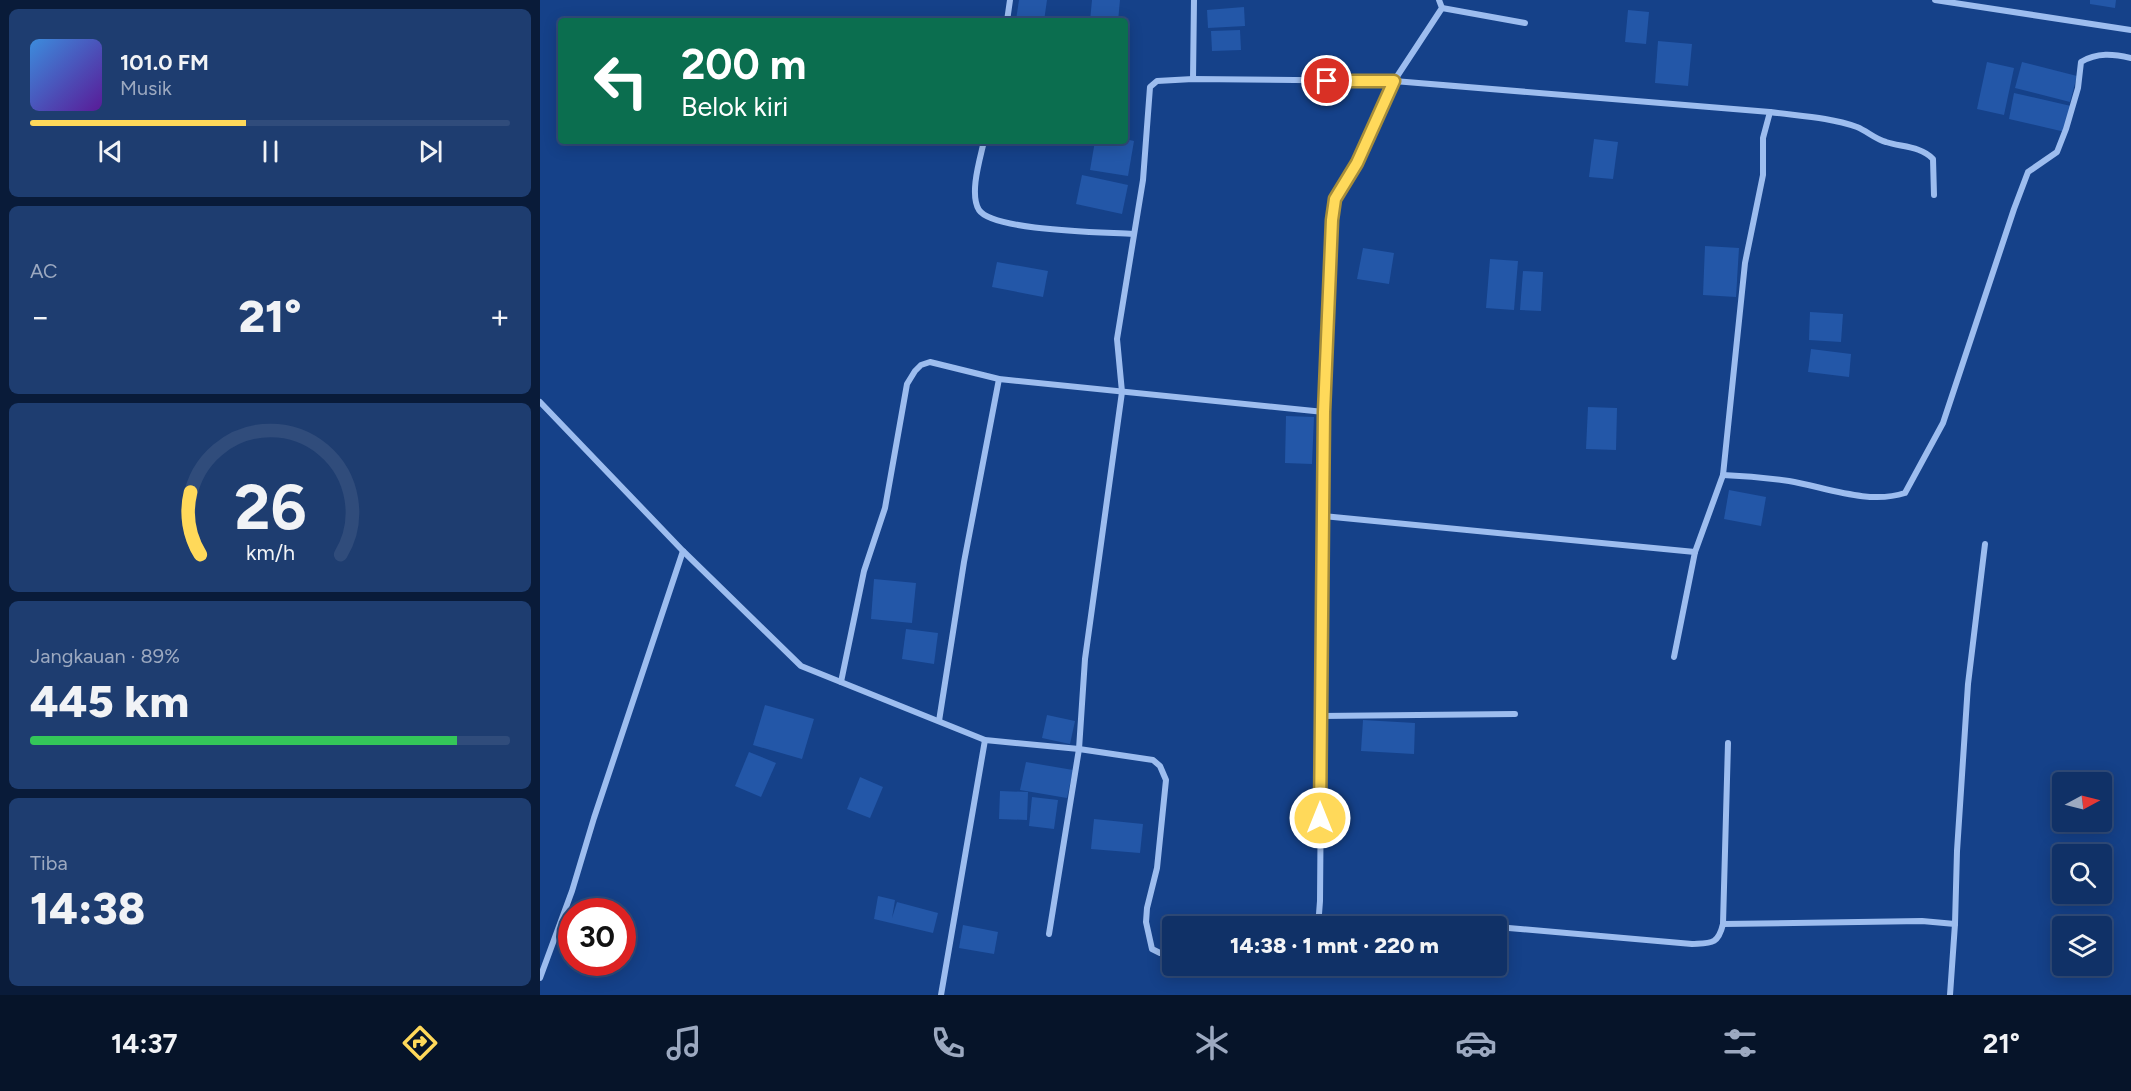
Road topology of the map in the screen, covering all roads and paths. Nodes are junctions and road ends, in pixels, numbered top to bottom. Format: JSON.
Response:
{"nodes":[{"id":1,"x":1010,"y":0,"type":"edge"},
{"id":2,"x":1194,"y":0,"type":"edge"},
{"id":3,"x":1439,"y":0,"type":"edge"},
{"id":4,"x":1935,"y":0,"type":"edge"},
{"id":5,"x":1442,"y":8,"type":"junction"},
{"id":6,"x":1007,"y":18,"type":"edge"},
{"id":7,"x":1525,"y":23,"type":"dead end"},
{"id":8,"x":2131,"y":30,"type":"edge"},
{"id":9,"x":2131,"y":58,"type":"edge"},
{"id":10,"x":1193,"y":79,"type":"junction"},
{"id":11,"x":1394,"y":81,"type":"junction"},
{"id":12,"x":1770,"y":112,"type":"junction"},
{"id":13,"x":983,"y":144,"type":"edge"},
{"id":14,"x":1934,"y":195,"type":"dead end"},
{"id":15,"x":1133,"y":234,"type":"junction"},
{"id":16,"x":999,"y":379,"type":"junction"},
{"id":17,"x":1122,"y":392,"type":"junction"},
{"id":18,"x":540,"y":402,"type":"edge"},
{"id":19,"x":1324,"y":412,"type":"junction"},
{"id":20,"x":1723,"y":475,"type":"junction"},
{"id":21,"x":1323,"y":516,"type":"junction"},
{"id":22,"x":1985,"y":544,"type":"dead end"},
{"id":23,"x":683,"y":551,"type":"junction"},
{"id":24,"x":1695,"y":552,"type":"junction"},
{"id":25,"x":1674,"y":657,"type":"dead end"},
{"id":26,"x":841,"y":682,"type":"junction"},
{"id":27,"x":1515,"y":714,"type":"dead end"},
{"id":28,"x":1321,"y":716,"type":"junction"},
{"id":29,"x":939,"y":721,"type":"junction"},
{"id":30,"x":985,"y":740,"type":"junction"},
{"id":31,"x":1728,"y":743,"type":"dead end"},
{"id":32,"x":1079,"y":749,"type":"junction"},
{"id":33,"x":1318,"y":916,"type":"edge"},
{"id":34,"x":1723,"y":924,"type":"junction"},
{"id":35,"x":1955,"y":924,"type":"junction"},
{"id":36,"x":1507,"y":928,"type":"edge"},
{"id":37,"x":1049,"y":934,"type":"dead end"},
{"id":38,"x":1162,"y":951,"type":"edge"},
{"id":39,"x":540,"y":978,"type":"edge"},
{"id":40,"x":942,"y":995,"type":"edge"},
{"id":41,"x":1950,"y":995,"type":"edge"}],
"edges":[{"from":1,"to":6,"type":"street"},
{"from":2,"to":10,"type":"street"},
{"from":3,"to":5,"type":"street"},
{"from":4,"to":8,"type":"street"},
{"from":5,"to":7,"type":"street"},
{"from":5,"to":11,"type":"street"},
{"from":9,"to":20,"type":"street"},
{"from":10,"to":11,"type":"street"},
{"from":10,"to":15,"type":"street"},
{"from":11,"to":12,"type":"street"},
{"from":11,"to":19,"type":"street"},
{"from":12,"to":14,"type":"street"},
{"from":12,"to":20,"type":"street"},
{"from":13,"to":15,"type":"street"},
{"from":15,"to":17,"type":"street"},
{"from":16,"to":17,"type":"street"},
{"from":16,"to":26,"type":"street"},
{"from":16,"to":29,"type":"street"},
{"from":17,"to":19,"type":"street"},
{"from":17,"to":32,"type":"street"},
{"from":18,"to":23,"type":"street"},
{"from":19,"to":21,"type":"street"},
{"from":20,"to":24,"type":"street"},
{"from":21,"to":24,"type":"street"},
{"from":21,"to":28,"type":"street"},
{"from":22,"to":35,"type":"street"},
{"from":23,"to":26,"type":"street"},
{"from":23,"to":39,"type":"street"},
{"from":24,"to":25,"type":"street"},
{"from":26,"to":29,"type":"street"},
{"from":27,"to":28,"type":"street"},
{"from":28,"to":33,"type":"street"},
{"from":29,"to":30,"type":"street"},
{"from":30,"to":32,"type":"street"},
{"from":30,"to":40,"type":"street"},
{"from":31,"to":34,"type":"street"},
{"from":32,"to":37,"type":"street"},
{"from":32,"to":38,"type":"street"},
{"from":34,"to":35,"type":"street"},
{"from":34,"to":36,"type":"street"},
{"from":35,"to":41,"type":"street"}]}
